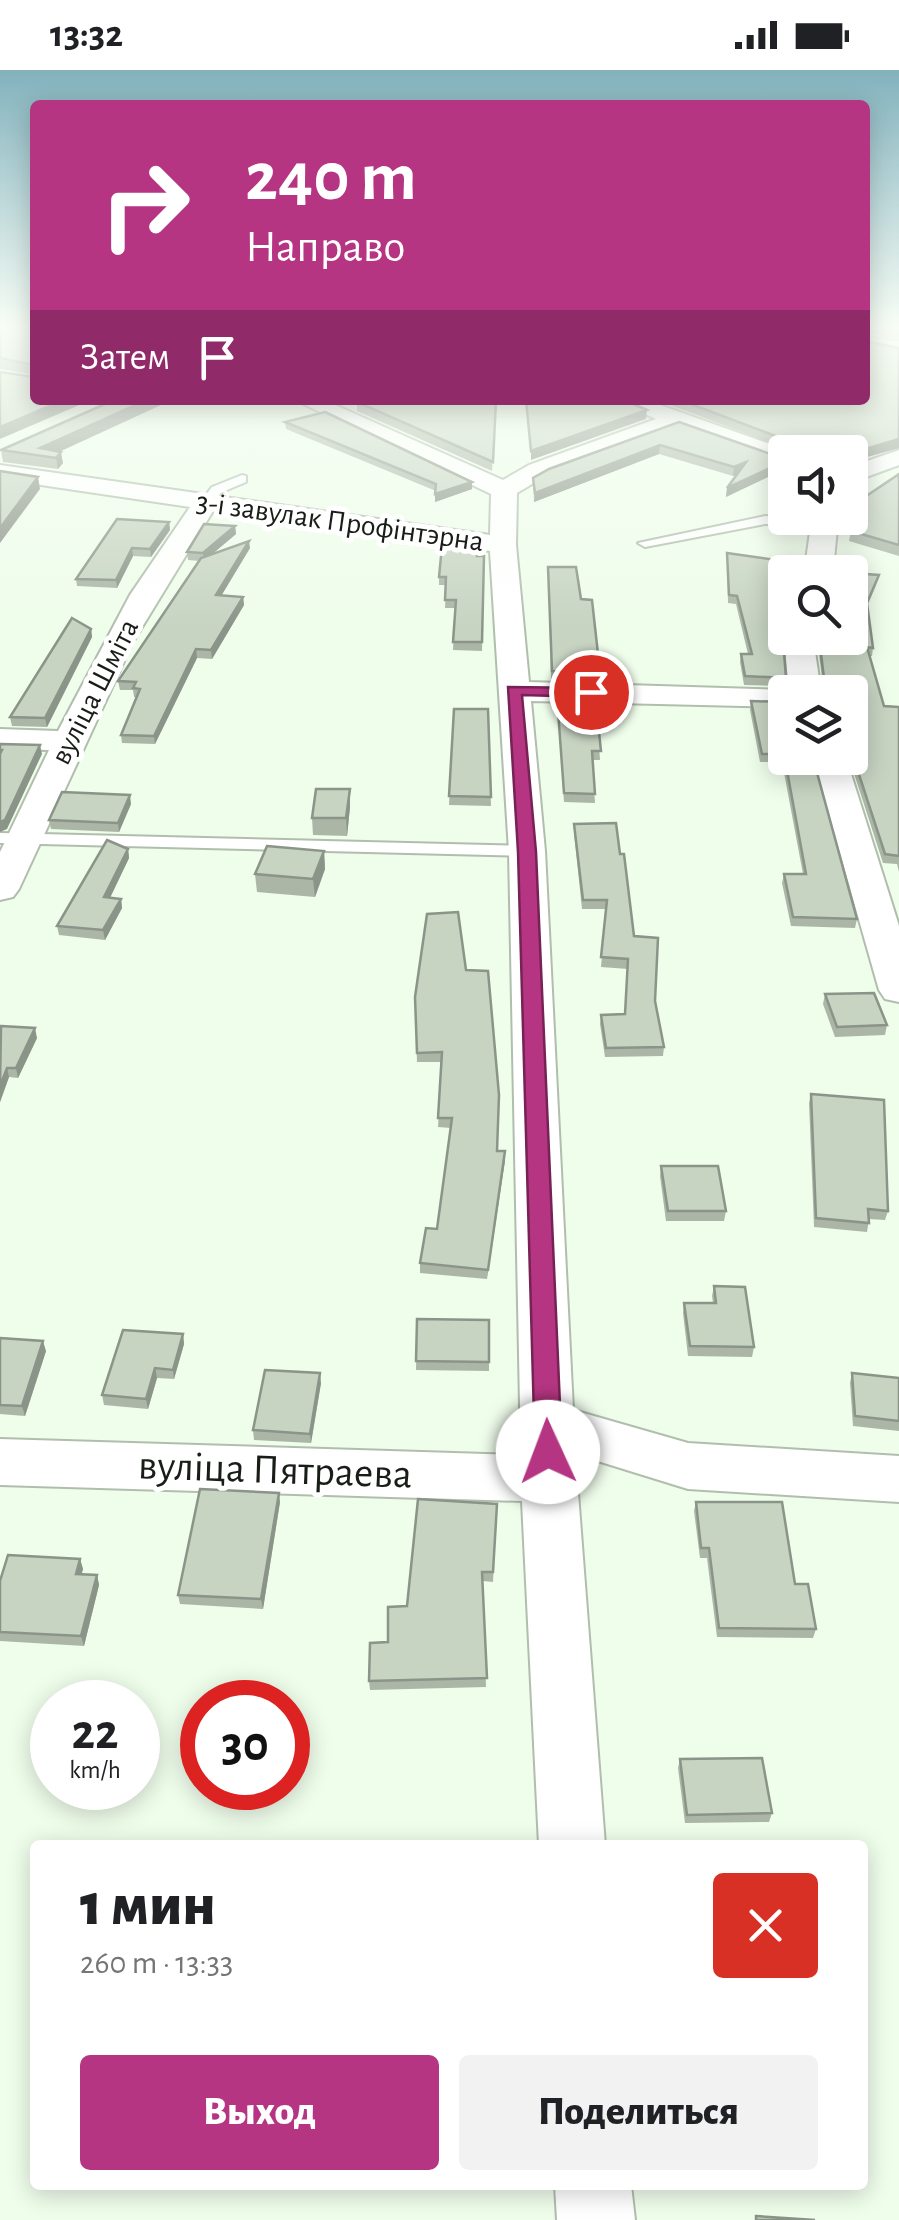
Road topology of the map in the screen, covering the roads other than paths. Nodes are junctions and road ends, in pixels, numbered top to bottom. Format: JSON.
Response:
{"nodes":[{"id":1,"x":368,"y":428,"type":"edge"},
{"id":2,"x":652,"y":428,"type":"edge"},
{"id":3,"x":704,"y":428,"type":"edge"},
{"id":4,"x":768,"y":452,"type":"edge"},
{"id":5,"x":899,"y":457,"type":"edge"},
{"id":6,"x":868,"y":469,"type":"edge"},
{"id":7,"x":0,"y":472,"type":"edge"},
{"id":8,"x":242,"y":478,"type":"dead end"},
{"id":9,"x":504,"y":490,"type":"junction"},
{"id":10,"x":205,"y":504,"type":"junction"},
{"id":11,"x":768,"y":520,"type":"edge"},
{"id":12,"x":645,"y":544,"type":"dead end"},
{"id":13,"x":503,"y":545,"type":"junction"},
{"id":14,"x":513,"y":690,"type":"junction"},
{"id":15,"x":768,"y":698,"type":"edge"},
{"id":16,"x":0,"y":739,"type":"edge"},
{"id":17,"x":67,"y":741,"type":"junction"},
{"id":18,"x":834,"y":775,"type":"edge"},
{"id":19,"x":13,"y":839,"type":"edge"},
{"id":20,"x":527,"y":852,"type":"junction"},
{"id":21,"x":0,"y":889,"type":"edge"},
{"id":22,"x":899,"y":990,"type":"edge"},
{"id":23,"x":547,"y":1424,"type":"junction"},
{"id":24,"x":0,"y":1462,"type":"edge"},
{"id":25,"x":550,"y":1479,"type":"junction"},
{"id":26,"x":899,"y":1480,"type":"edge"},
{"id":27,"x":572,"y":1840,"type":"edge"},
{"id":28,"x":593,"y":2190,"type":"edge"},
{"id":29,"x":596,"y":2220,"type":"edge"}],
"edges":[{"from":1,"to":9,"type":"street"},
{"from":2,"to":9,"type":"street"},
{"from":3,"to":4,"type":"street"},
{"from":5,"to":6,"type":"street"},
{"from":7,"to":10,"type":"street","name":"3-і завулак Профінтэрна"},
{"from":8,"to":10,"type":"lane"},
{"from":9,"to":13,"type":"street"},
{"from":10,"to":13,"type":"street","name":"3-і завулак Профінтэрна"},
{"from":10,"to":17,"type":"street","name":"вуліца Шміта"},
{"from":11,"to":12,"type":"lane"},
{"from":13,"to":14,"type":"street"},
{"from":14,"to":15,"type":"street"},
{"from":14,"to":20,"type":"street"},
{"from":16,"to":17,"type":"street"},
{"from":17,"to":19,"type":"street","name":"вуліца Шміта"},
{"from":18,"to":22,"type":"street"},
{"from":19,"to":20,"type":"lane"},
{"from":19,"to":21,"type":"street","name":"вуліца Шміта"},
{"from":20,"to":23,"type":"street"},
{"from":23,"to":25,"type":"street"},
{"from":23,"to":26,"type":"street"},
{"from":24,"to":25,"type":"street","name":"вуліца Пятраева"},
{"from":25,"to":27,"type":"street"},
{"from":28,"to":29,"type":"street"}]}
